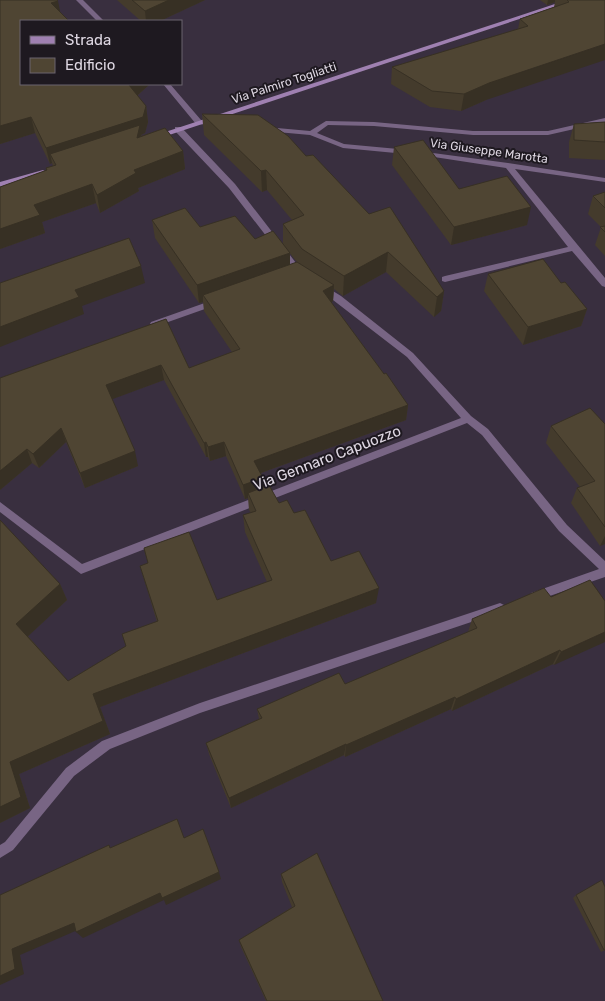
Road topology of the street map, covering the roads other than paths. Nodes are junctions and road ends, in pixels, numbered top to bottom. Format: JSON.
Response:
{"nodes":[{"id":1,"x":79,"y":0,"type":"edge"},
{"id":2,"x":574,"y":0,"type":"edge"},
{"id":3,"x":100,"y":20,"type":"edge"},
{"id":4,"x":167,"y":85,"type":"edge"},
{"id":5,"x":605,"y":120,"type":"edge"},
{"id":6,"x":199,"y":122,"type":"junction"},
{"id":7,"x":218,"y":124,"type":"edge"},
{"id":8,"x":255,"y":128,"type":"edge"},
{"id":9,"x":178,"y":129,"type":"junction"},
{"id":10,"x":311,"y":133,"type":"junction"},
{"id":11,"x":150,"y":138,"type":"edge"},
{"id":12,"x":508,"y":165,"type":"junction"},
{"id":13,"x":47,"y":170,"type":"edge"},
{"id":14,"x":605,"y":180,"type":"edge"},
{"id":15,"x":0,"y":185,"type":"edge"},
{"id":16,"x":574,"y":248,"type":"junction"},
{"id":17,"x":445,"y":279,"type":"dead end"},
{"id":18,"x":605,"y":284,"type":"edge"},
{"id":19,"x":224,"y":299,"type":"edge"},
{"id":20,"x":149,"y":326,"type":"edge"},
{"id":21,"x":468,"y":420,"type":"junction"},
{"id":22,"x":0,"y":506,"type":"edge"},
{"id":23,"x":605,"y":568,"type":"edge"},
{"id":24,"x":605,"y":572,"type":"edge"},
{"id":25,"x":525,"y":600,"type":"edge"},
{"id":26,"x":507,"y":606,"type":"edge"},
{"id":27,"x":0,"y":852,"type":"edge"}],
"edges":[{"from":1,"to":3,"type":"street"},
{"from":2,"to":6,"type":"street","name":"Via Palmiro Togliatti"},
{"from":4,"to":6,"type":"street"},
{"from":5,"to":10,"type":"street","name":"Via Giuseppe Marotta"},
{"from":6,"to":7,"type":"street"},
{"from":6,"to":9,"type":"street","name":"Via Palmiro Togliatti"},
{"from":8,"to":10,"type":"street","name":"Via Giuseppe Marotta"},
{"from":9,"to":11,"type":"street","name":"Via Palmiro Togliatti"},
{"from":9,"to":21,"type":"street"},
{"from":10,"to":12,"type":"street","name":"Via Giuseppe Marotta"},
{"from":12,"to":14,"type":"street","name":"Via Giuseppe Marotta"},
{"from":12,"to":16,"type":"street"},
{"from":13,"to":15,"type":"street"},
{"from":16,"to":17,"type":"street"},
{"from":16,"to":18,"type":"street"},
{"from":19,"to":20,"type":"street"},
{"from":21,"to":22,"type":"street","name":"Via Gennaro Capuozzo"},
{"from":21,"to":23,"type":"street"},
{"from":24,"to":25,"type":"street"},
{"from":26,"to":27,"type":"street"}]}
